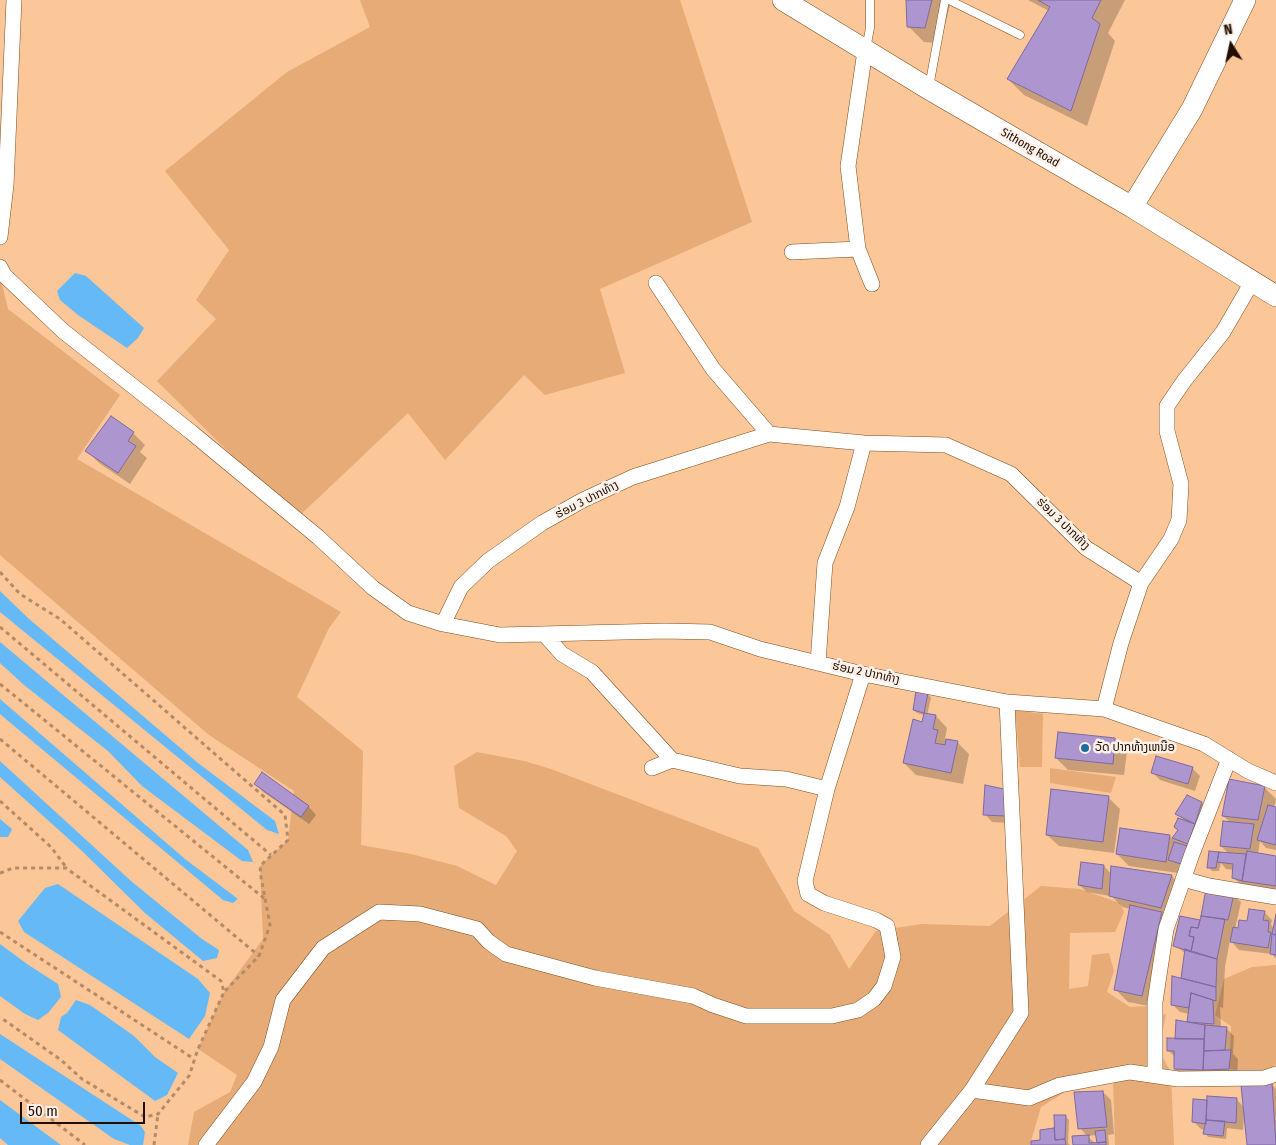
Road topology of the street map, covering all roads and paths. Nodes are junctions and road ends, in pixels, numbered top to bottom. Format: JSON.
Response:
{"nodes":[{"id":1,"x":14,"y":0,"type":"edge"},
{"id":2,"x":783,"y":0,"type":"edge"},
{"id":3,"x":870,"y":0,"type":"edge"},
{"id":4,"x":947,"y":0,"type":"edge"},
{"id":5,"x":1245,"y":0,"type":"edge"},
{"id":6,"x":1020,"y":35,"type":"dead end"},
{"id":7,"x":865,"y":51,"type":"junction"},
{"id":8,"x":929,"y":89,"type":"junction"},
{"id":9,"x":1132,"y":206,"type":"junction"},
{"id":10,"x":0,"y":238,"type":"edge"},
{"id":11,"x":858,"y":249,"type":"junction"},
{"id":12,"x":792,"y":252,"type":"dead end"},
{"id":13,"x":0,"y":266,"type":"edge"},
{"id":14,"x":1252,"y":282,"type":"junction"},
{"id":15,"x":656,"y":283,"type":"dead end"},
{"id":16,"x":872,"y":284,"type":"dead end"},
{"id":17,"x":1276,"y":296,"type":"edge"},
{"id":18,"x":770,"y":434,"type":"junction"},
{"id":19,"x":864,"y":443,"type":"junction"},
{"id":20,"x":0,"y":572,"type":"edge"},
{"id":21,"x":1142,"y":583,"type":"junction"},
{"id":22,"x":443,"y":624,"type":"junction"},
{"id":23,"x":0,"y":627,"type":"edge"},
{"id":24,"x":545,"y":634,"type":"junction"},
{"id":25,"x":818,"y":663,"type":"junction"},
{"id":26,"x":863,"y":674,"type":"junction"},
{"id":27,"x":0,"y":684,"type":"edge"},
{"id":28,"x":1007,"y":702,"type":"junction"},
{"id":29,"x":1104,"y":709,"type":"junction"},
{"id":30,"x":0,"y":739,"type":"edge"},
{"id":31,"x":1229,"y":759,"type":"junction"},
{"id":32,"x":672,"y":760,"type":"junction"},
{"id":33,"x":652,"y":768,"type":"dead end"},
{"id":34,"x":1276,"y":783,"type":"edge"},
{"id":35,"x":827,"y":789,"type":"junction"},
{"id":36,"x":0,"y":801,"type":"edge"},
{"id":37,"x":271,"y":855,"type":"junction"},
{"id":38,"x":66,"y":868,"type":"junction"},
{"id":39,"x":0,"y":873,"type":"edge"},
{"id":40,"x":1183,"y":878,"type":"junction"},
{"id":41,"x":1276,"y":897,"type":"edge"},
{"id":42,"x":265,"y":899,"type":"junction"},
{"id":43,"x":0,"y":932,"type":"edge"},
{"id":44,"x":259,"y":956,"type":"junction"},
{"id":45,"x":224,"y":992,"type":"junction"},
{"id":46,"x":0,"y":1017,"type":"edge"},
{"id":47,"x":194,"y":1059,"type":"junction"},
{"id":48,"x":1276,"y":1074,"type":"edge"},
{"id":49,"x":1155,"y":1075,"type":"junction"},
{"id":50,"x":0,"y":1080,"type":"edge"},
{"id":51,"x":972,"y":1090,"type":"junction"},
{"id":52,"x":158,"y":1114,"type":"junction"},
{"id":53,"x":85,"y":1145,"type":"edge"},
{"id":54,"x":154,"y":1145,"type":"edge"},
{"id":55,"x":206,"y":1145,"type":"edge"},
{"id":56,"x":928,"y":1145,"type":"edge"}],
"edges":[{"from":1,"to":10,"type":"street"},
{"from":2,"to":7,"type":"main road","name":"Sithong Road"},
{"from":3,"to":7,"type":"lane"},
{"from":4,"to":6,"type":"lane"},
{"from":4,"to":8,"type":"lane"},
{"from":5,"to":9,"type":"main road"},
{"from":7,"to":8,"type":"main road","name":"Sithong Road"},
{"from":7,"to":11,"type":"street"},
{"from":8,"to":9,"type":"main road","name":"Sithong Road"},
{"from":9,"to":14,"type":"main road","name":"Sithong Road"},
{"from":11,"to":12,"type":"street"},
{"from":11,"to":16,"type":"street"},
{"from":13,"to":22,"type":"street","name":"ຮ່ອມ 2 ປາກທ້າງ"},
{"from":14,"to":17,"type":"main road","name":"Sithong Road"},
{"from":14,"to":21,"type":"street"},
{"from":15,"to":18,"type":"street"},
{"from":18,"to":19,"type":"street","name":"ຮ່ອມ 3 ປາກທ້າງ"},
{"from":18,"to":22,"type":"street","name":"ຮ່ອມ 3 ປາກທ້າງ"},
{"from":19,"to":21,"type":"street","name":"ຮ່ອມ 3 ປາກທ້າງ"},
{"from":19,"to":25,"type":"street"},
{"from":20,"to":37,"type":"path"},
{"from":21,"to":29,"type":"street"},
{"from":22,"to":24,"type":"street","name":"ຮ່ອມ 2 ປາກທ້າງ"},
{"from":23,"to":37,"type":"path"},
{"from":24,"to":25,"type":"street","name":"ຮ່ອມ 2 ປາກທ້າງ"},
{"from":24,"to":32,"type":"street"},
{"from":25,"to":26,"type":"street","name":"ຮ່ອມ 2 ປາກທ້າງ"},
{"from":26,"to":28,"type":"street","name":"ຮ່ອມ 2 ປາກທ້າງ"},
{"from":26,"to":35,"type":"street"},
{"from":27,"to":42,"type":"path"},
{"from":28,"to":29,"type":"street","name":"ຮ່ອມ 2 ປາກທ້າງ"},
{"from":28,"to":51,"type":"street"},
{"from":29,"to":31,"type":"street","name":"ຮ່ອມ 2 ປາກທ້າງ"},
{"from":30,"to":44,"type":"path"},
{"from":31,"to":34,"type":"street","name":"ຮ່ອມ 2 ປາກທ້າງ"},
{"from":31,"to":40,"type":"street"},
{"from":32,"to":33,"type":"street"},
{"from":32,"to":35,"type":"street"},
{"from":35,"to":55,"type":"street"},
{"from":36,"to":38,"type":"path"},
{"from":37,"to":42,"type":"path"},
{"from":38,"to":39,"type":"path"},
{"from":38,"to":45,"type":"path"},
{"from":40,"to":41,"type":"street"},
{"from":40,"to":49,"type":"street"},
{"from":42,"to":44,"type":"path"},
{"from":43,"to":47,"type":"path"},
{"from":44,"to":45,"type":"path"},
{"from":45,"to":47,"type":"path"},
{"from":46,"to":52,"type":"path"},
{"from":47,"to":52,"type":"path"},
{"from":48,"to":49,"type":"street"},
{"from":49,"to":51,"type":"street"},
{"from":50,"to":53,"type":"path"},
{"from":51,"to":56,"type":"street"},
{"from":52,"to":54,"type":"path"}]}
